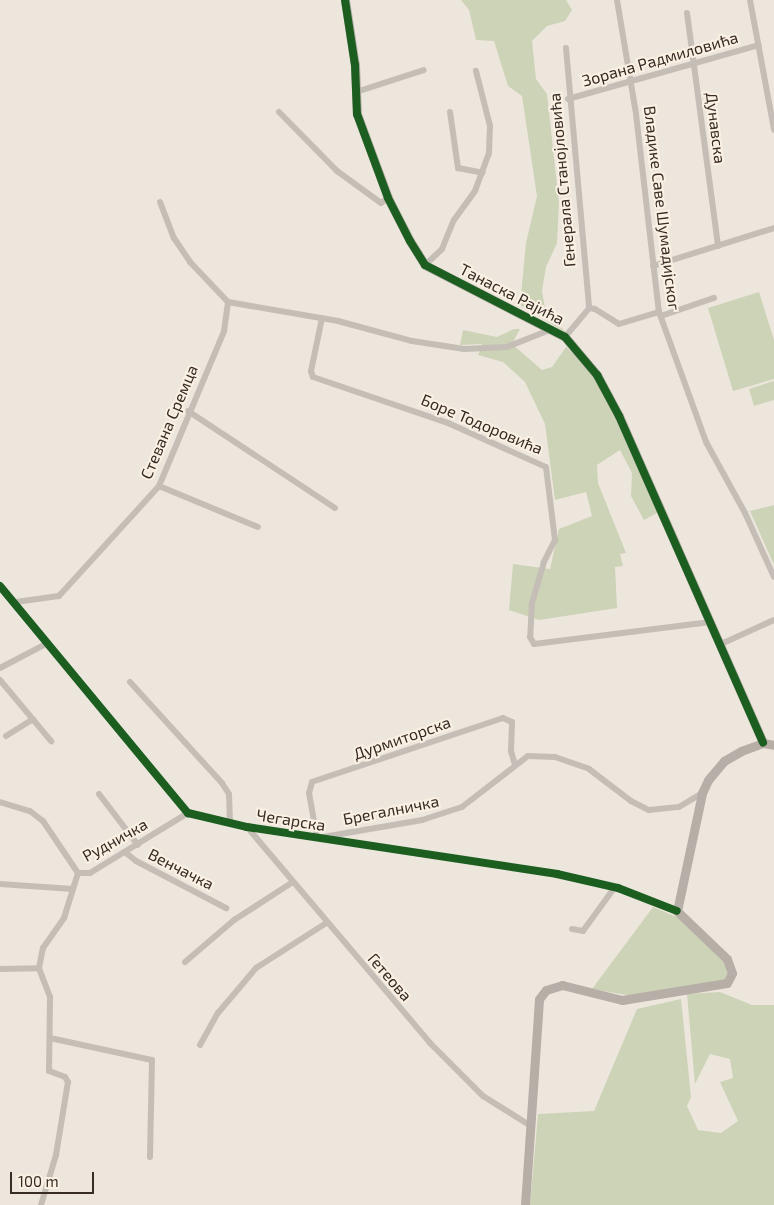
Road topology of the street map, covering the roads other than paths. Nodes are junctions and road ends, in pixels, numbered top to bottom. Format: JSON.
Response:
{"nodes":[{"id":1,"x":345,"y":0,"type":"edge"},
{"id":2,"x":618,"y":0,"type":"edge"},
{"id":3,"x":750,"y":0,"type":"edge"},
{"id":4,"x":687,"y":13,"type":"dead end"},
{"id":5,"x":759,"y":45,"type":"junction"},
{"id":6,"x":566,"y":48,"type":"dead end"},
{"id":7,"x":694,"y":64,"type":"junction"},
{"id":8,"x":424,"y":70,"type":"dead end"},
{"id":9,"x":476,"y":71,"type":"dead end"},
{"id":10,"x":632,"y":83,"type":"junction"},
{"id":11,"x":356,"y":92,"type":"junction"},
{"id":12,"x":568,"y":99,"type":"junction"},
{"id":13,"x":279,"y":112,"type":"dead end"},
{"id":14,"x":450,"y":112,"type":"dead end"},
{"id":15,"x":774,"y":130,"type":"edge"},
{"id":16,"x":483,"y":173,"type":"junction"},
{"id":17,"x":388,"y":198,"type":"junction"},
{"id":18,"x":160,"y":202,"type":"dead end"},
{"id":19,"x":774,"y":228,"type":"edge"},
{"id":20,"x":718,"y":246,"type":"junction"},
{"id":21,"x":425,"y":265,"type":"junction"},
{"id":22,"x":653,"y":266,"type":"junction"},
{"id":23,"x":714,"y":298,"type":"dead end"},
{"id":24,"x":228,"y":302,"type":"junction"},
{"id":25,"x":589,"y":308,"type":"junction"},
{"id":26,"x":660,"y":314,"type":"junction"},
{"id":27,"x":322,"y":318,"type":"junction"},
{"id":28,"x":552,"y":329,"type":"junction"},
{"id":29,"x":565,"y":337,"type":"junction"},
{"id":30,"x":188,"y":411,"type":"junction"},
{"id":31,"x":159,"y":486,"type":"junction"},
{"id":32,"x":335,"y":508,"type":"dead end"},
{"id":33,"x":258,"y":527,"type":"dead end"},
{"id":34,"x":774,"y":577,"type":"edge"},
{"id":35,"x":0,"y":586,"type":"edge"},
{"id":36,"x":16,"y":602,"type":"junction"},
{"id":37,"x":774,"y":620,"type":"edge"},
{"id":38,"x":711,"y":622,"type":"junction"},
{"id":39,"x":46,"y":644,"type":"junction"},
{"id":40,"x":721,"y":644,"type":"junction"},
{"id":41,"x":0,"y":668,"type":"edge"},
{"id":42,"x":0,"y":680,"type":"edge"},
{"id":43,"x":130,"y":682,"type":"dead end"},
{"id":44,"x":33,"y":719,"type":"junction"},
{"id":45,"x":6,"y":736,"type":"dead end"},
{"id":46,"x":51,"y":741,"type":"dead end"},
{"id":47,"x":763,"y":743,"type":"junction"},
{"id":48,"x":774,"y":745,"type":"edge"},
{"id":49,"x":515,"y":765,"type":"junction"},
{"id":50,"x":702,"y":793,"type":"junction"},
{"id":51,"x":98,"y":794,"type":"dead end"},
{"id":52,"x":0,"y":802,"type":"edge"},
{"id":53,"x":188,"y":814,"type":"junction"},
{"id":54,"x":230,"y":823,"type":"junction"},
{"id":55,"x":247,"y":827,"type":"junction"},
{"id":56,"x":317,"y":838,"type":"junction"},
{"id":57,"x":138,"y":844,"type":"junction"},
{"id":58,"x":125,"y":852,"type":"junction"},
{"id":59,"x":78,"y":873,"type":"junction"},
{"id":60,"x":293,"y":882,"type":"junction"},
{"id":61,"x":0,"y":884,"type":"edge"},
{"id":62,"x":615,"y":887,"type":"junction"},
{"id":63,"x":73,"y":889,"type":"junction"},
{"id":64,"x":226,"y":908,"type":"dead end"},
{"id":65,"x":677,"y":911,"type":"junction"},
{"id":66,"x":326,"y":923,"type":"junction"},
{"id":67,"x":572,"y":930,"type":"dead end"},
{"id":68,"x":185,"y":962,"type":"dead end"},
{"id":69,"x":39,"y":968,"type":"junction"},
{"id":70,"x":0,"y":970,"type":"edge"},
{"id":71,"x":50,"y":1038,"type":"junction"},
{"id":72,"x":200,"y":1045,"type":"dead end"},
{"id":73,"x":532,"y":1122,"type":"junction"},
{"id":74,"x":150,"y":1157,"type":"dead end"},
{"id":75,"x":42,"y":1205,"type":"edge"},
{"id":76,"x":525,"y":1205,"type":"edge"}],
"edges":[{"from":1,"to":11,"type":"street"},
{"from":2,"to":10,"type":"street","name":"Владике Саве Шумадијског"},
{"from":3,"to":5,"type":"street"},
{"from":4,"to":7,"type":"street","name":"Дунавска"},
{"from":5,"to":7,"type":"street","name":"Зорана Радмиловића"},
{"from":5,"to":15,"type":"street"},
{"from":6,"to":12,"type":"street","name":"Генерала Станојловића"},
{"from":7,"to":10,"type":"street","name":"Зорана Радмиловића"},
{"from":7,"to":20,"type":"street","name":"Дунавска"},
{"from":8,"to":11,"type":"street"},
{"from":9,"to":16,"type":"street"},
{"from":10,"to":12,"type":"street","name":"Зорана Радмиловића"},
{"from":10,"to":22,"type":"street","name":"Владике Саве Шумадијског"},
{"from":11,"to":17,"type":"street"},
{"from":12,"to":25,"type":"street","name":"Генерала Станојловића"},
{"from":13,"to":17,"type":"street"},
{"from":14,"to":16,"type":"street"},
{"from":16,"to":21,"type":"street"},
{"from":17,"to":21,"type":"street"},
{"from":18,"to":24,"type":"street"},
{"from":19,"to":20,"type":"street"},
{"from":20,"to":22,"type":"street"},
{"from":21,"to":28,"type":"street","name":"Танаска Рајића"},
{"from":22,"to":26,"type":"street","name":"Владике Саве Шумадијског"},
{"from":23,"to":26,"type":"street"},
{"from":24,"to":27,"type":"street"},
{"from":24,"to":30,"type":"street","name":"Стевана Сремца"},
{"from":25,"to":26,"type":"street"},
{"from":25,"to":29,"type":"street"},
{"from":26,"to":34,"type":"street","name":"Владике Саве Шумадијског"},
{"from":27,"to":28,"type":"street"},
{"from":27,"to":38,"type":"street","name":"Боре Тодоровића"},
{"from":28,"to":29,"type":"street","name":"Танаска Рајића"},
{"from":29,"to":38,"type":"street","name":"Танаска Рајића"},
{"from":30,"to":31,"type":"street","name":"Стевана Сремца"},
{"from":30,"to":32,"type":"street"},
{"from":31,"to":33,"type":"street"},
{"from":31,"to":36,"type":"street","name":"Стевана Сремца"},
{"from":35,"to":36,"type":"street"},
{"from":36,"to":39,"type":"street"},
{"from":37,"to":40,"type":"street"},
{"from":38,"to":40,"type":"street","name":"Танаска Рајића"},
{"from":39,"to":41,"type":"street"},
{"from":39,"to":53,"type":"street"},
{"from":40,"to":47,"type":"street","name":"Танаска Рајића"},
{"from":42,"to":44,"type":"street"},
{"from":43,"to":54,"type":"street"},
{"from":44,"to":45,"type":"street"},
{"from":44,"to":46,"type":"street"},
{"from":47,"to":48,"type":"street"},
{"from":47,"to":50,"type":"street"},
{"from":49,"to":50,"type":"street","name":"Брегалничка"},
{"from":49,"to":56,"type":"street","name":"Брегалничка"},
{"from":49,"to":56,"type":"street","name":"Дурмиторска"},
{"from":50,"to":65,"type":"street"},
{"from":51,"to":57,"type":"street","name":"Венчачка"},
{"from":52,"to":59,"type":"street"},
{"from":53,"to":54,"type":"street","name":"Чегарска"},
{"from":53,"to":57,"type":"street","name":"Рудничка"},
{"from":54,"to":55,"type":"street","name":"Чегарска"},
{"from":55,"to":56,"type":"street","name":"Чегарска"},
{"from":55,"to":60,"type":"street","name":"Гетеова"},
{"from":56,"to":62,"type":"street","name":"Чегарска"},
{"from":57,"to":58,"type":"street","name":"Рудничка"},
{"from":58,"to":59,"type":"street","name":"Рудничка"},
{"from":58,"to":64,"type":"street","name":"Венчачка"},
{"from":59,"to":63,"type":"street","name":"Рудничка"},
{"from":60,"to":66,"type":"street","name":"Гетеова"},
{"from":60,"to":68,"type":"street"},
{"from":61,"to":63,"type":"street"},
{"from":62,"to":65,"type":"street","name":"Чегарска"},
{"from":62,"to":67,"type":"street"},
{"from":63,"to":69,"type":"street","name":"Рудничка"},
{"from":65,"to":73,"type":"street"},
{"from":66,"to":72,"type":"street"},
{"from":66,"to":73,"type":"street","name":"Гетеова"},
{"from":69,"to":70,"type":"street"},
{"from":69,"to":71,"type":"street"},
{"from":71,"to":74,"type":"street"},
{"from":71,"to":75,"type":"street"},
{"from":73,"to":76,"type":"street"}]}
